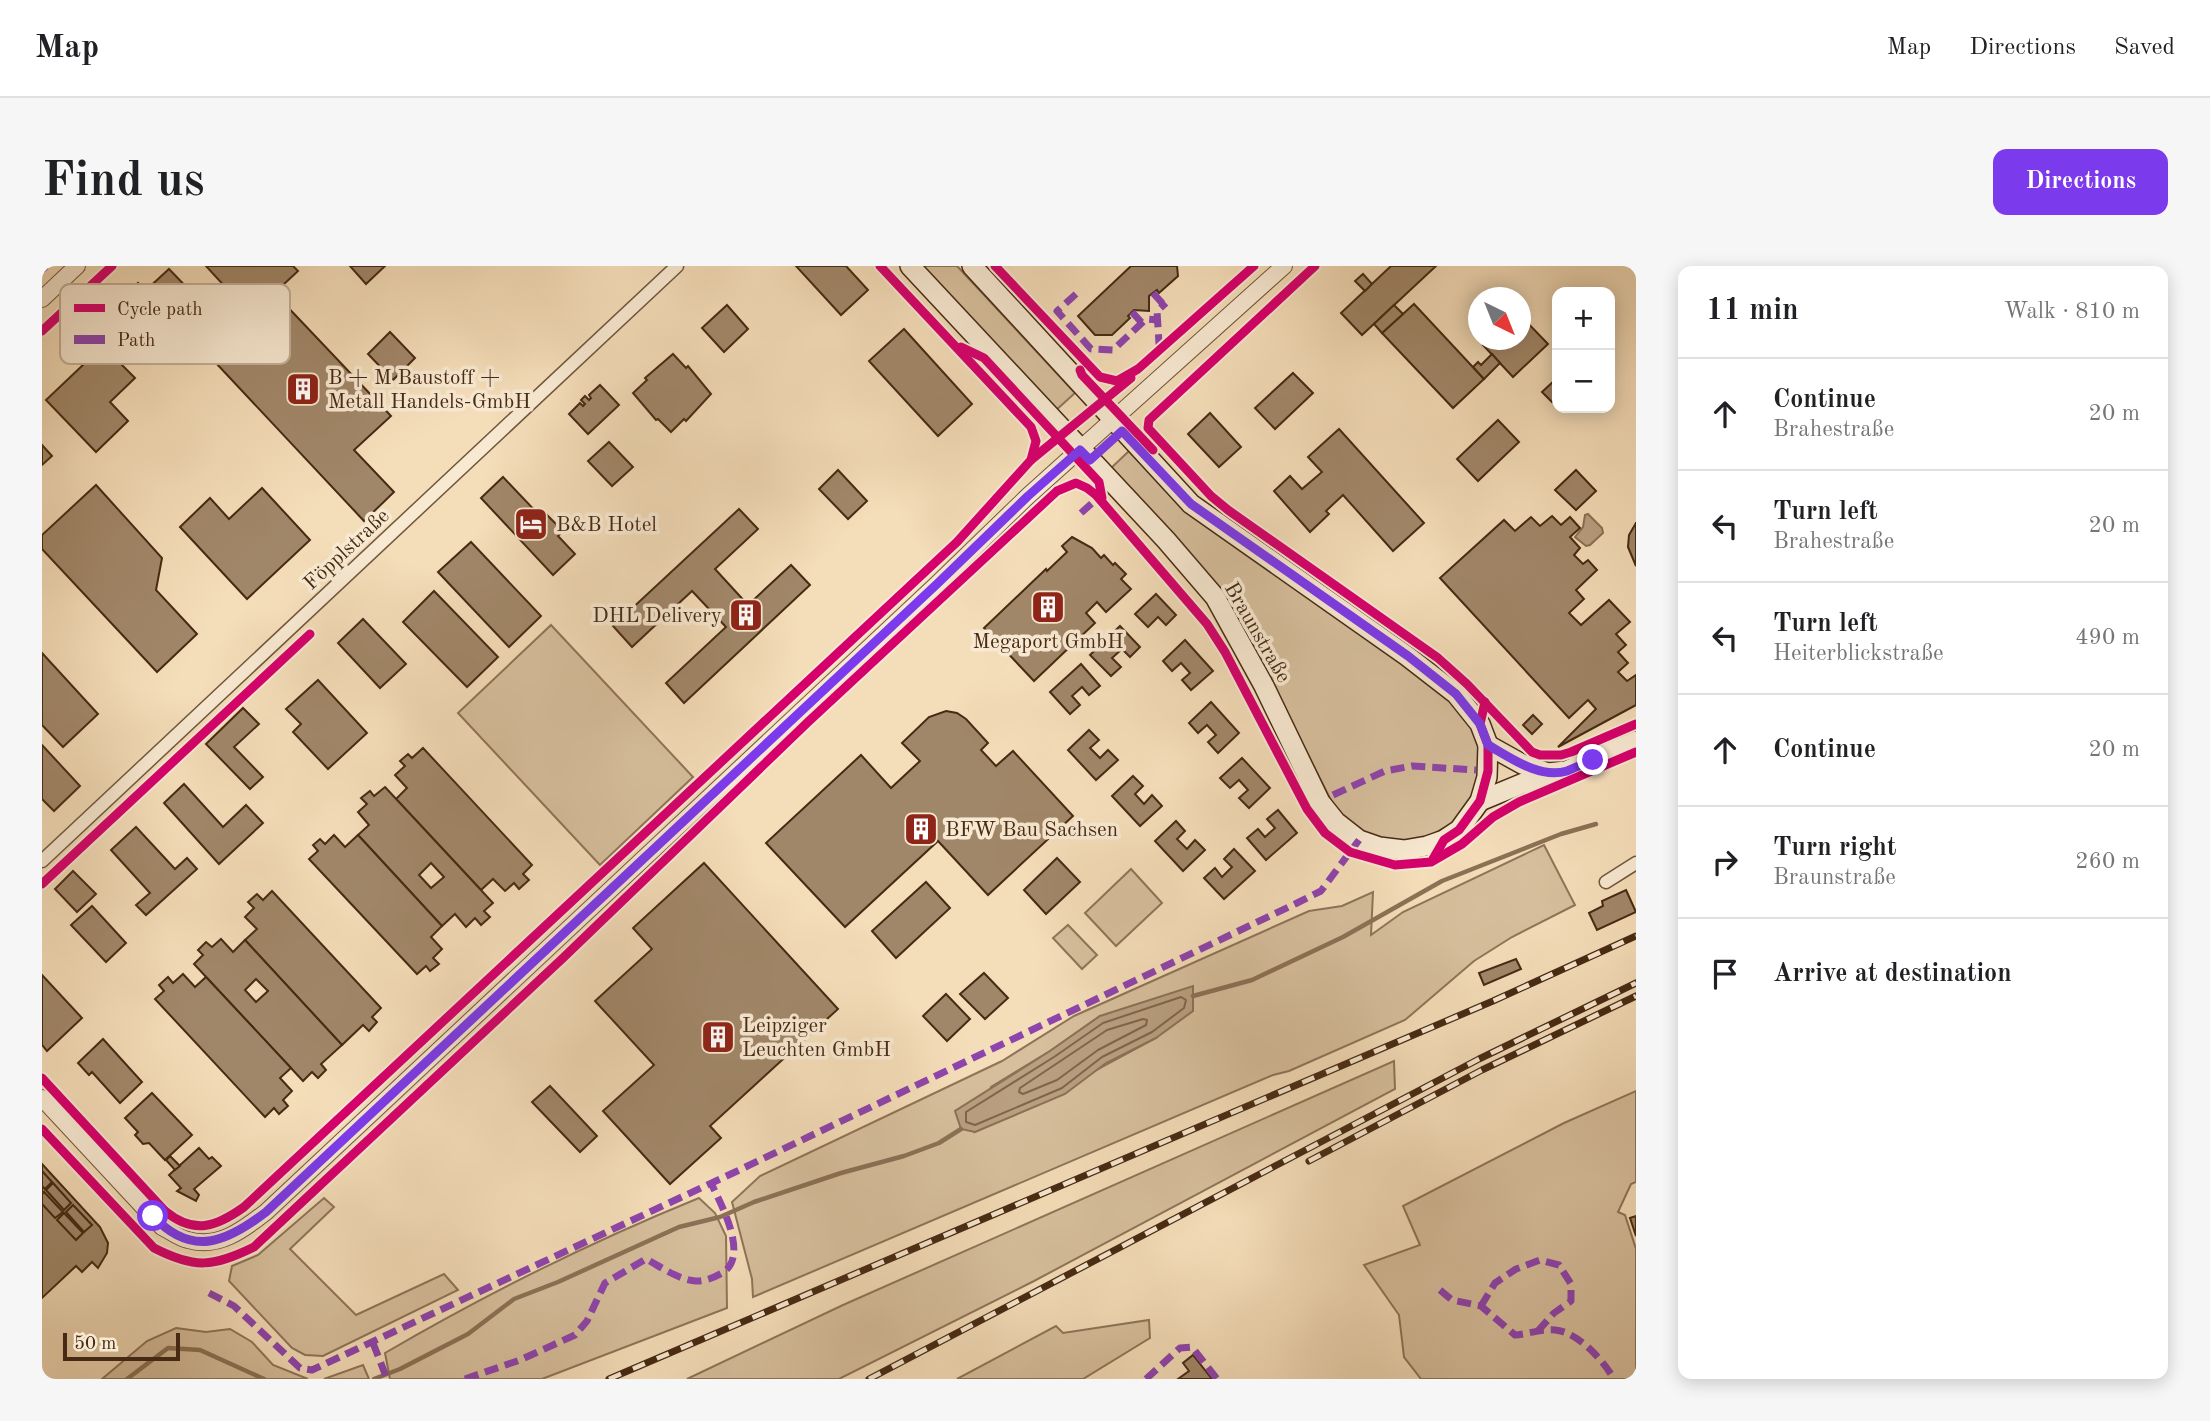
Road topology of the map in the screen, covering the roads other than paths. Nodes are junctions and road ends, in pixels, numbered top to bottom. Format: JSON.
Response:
{"nodes":[{"id":1,"x":78,"y":266,"type":"edge"},
{"id":2,"x":677,"y":266,"type":"edge"},
{"id":3,"x":910,"y":266,"type":"edge"},
{"id":4,"x":972,"y":266,"type":"edge"},
{"id":5,"x":1284,"y":266,"type":"edge"},
{"id":6,"x":42,"y":299,"type":"edge"},
{"id":7,"x":1113,"y":421,"type":"junction"},
{"id":8,"x":1080,"y":450,"type":"junction"},
{"id":9,"x":1636,"y":741,"type":"edge"},
{"id":10,"x":1488,"y":745,"type":"junction"},
{"id":11,"x":1548,"y":773,"type":"junction"},
{"id":12,"x":1480,"y":801,"type":"junction"},
{"id":13,"x":42,"y":861,"type":"edge"},
{"id":14,"x":1636,"y":863,"type":"edge"},
{"id":15,"x":1606,"y":881,"type":"dead end"},
{"id":16,"x":42,"y":1098,"type":"edge"}],
"edges":[{"from":1,"to":6,"type":"street"},
{"from":2,"to":13,"type":"street","name":"Föpplstraße"},
{"from":3,"to":8,"type":"main road","name":"Braunstraße"},
{"from":4,"to":7,"type":"main road","name":"Braunstraße"},
{"from":5,"to":7,"type":"street"},
{"from":7,"to":8,"type":"street"},
{"from":7,"to":10,"type":"main road","name":"Braunstraße"},
{"from":8,"to":12,"type":"main road","name":"Braunstraße"},
{"from":8,"to":16,"type":"street"},
{"from":9,"to":11,"type":"main road"},
{"from":10,"to":11,"type":"main road"},
{"from":10,"to":12,"type":"main road","name":"Braunstraße"},
{"from":11,"to":12,"type":"main road"},
{"from":14,"to":15,"type":"street"}]}
